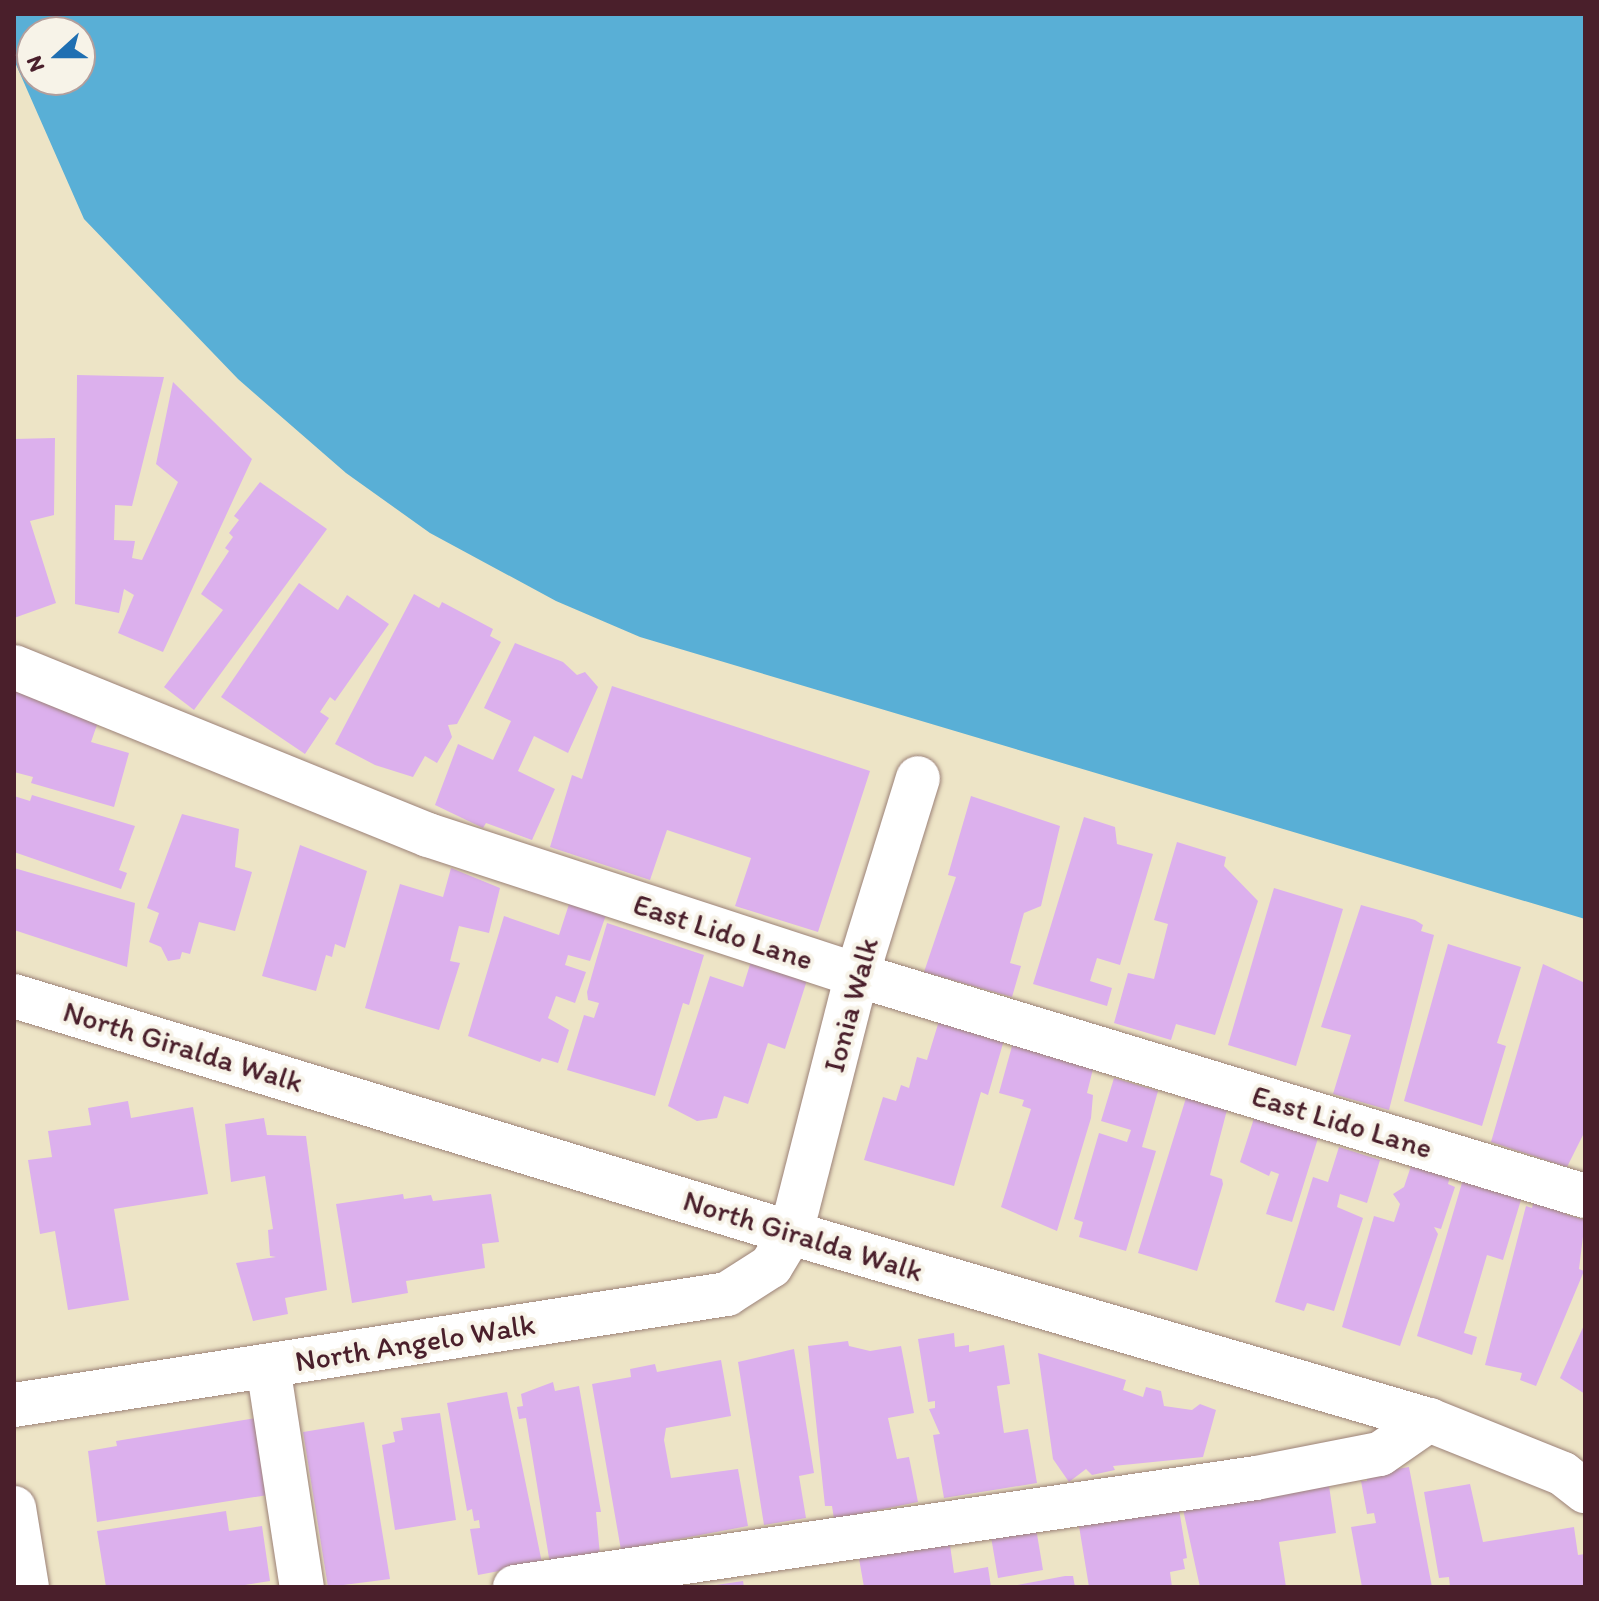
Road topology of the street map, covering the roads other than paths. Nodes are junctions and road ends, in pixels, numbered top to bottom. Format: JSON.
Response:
{"nodes":[{"id":1,"x":14,"y":667,"type":"edge"},
{"id":2,"x":918,"y":778,"type":"dead end"},
{"id":3,"x":857,"y":975,"type":"junction"},
{"id":4,"x":14,"y":996,"type":"edge"},
{"id":5,"x":1585,"y":1196,"type":"edge"},
{"id":6,"x":791,"y":1233,"type":"junction"},
{"id":7,"x":268,"y":1366,"type":"junction"},
{"id":8,"x":14,"y":1405,"type":"edge"},
{"id":9,"x":1429,"y":1420,"type":"junction"},
{"id":10,"x":1585,"y":1491,"type":"edge"},
{"id":11,"x":14,"y":1508,"type":"edge"},
{"id":12,"x":27,"y":1587,"type":"edge"},
{"id":13,"x":302,"y":1587,"type":"edge"},
{"id":14,"x":515,"y":1587,"type":"edge"}],
"edges":[{"from":1,"to":3,"type":"street","name":"East Lido Lane"},
{"from":2,"to":3,"type":"street","name":"Ionia Walk"},
{"from":3,"to":5,"type":"street","name":"East Lido Lane"},
{"from":3,"to":6,"type":"street","name":"Ionia Walk"},
{"from":4,"to":6,"type":"street","name":"North Giralda Walk"},
{"from":6,"to":7,"type":"street","name":"North Angelo Walk"},
{"from":6,"to":9,"type":"street","name":"North Giralda Walk"},
{"from":7,"to":8,"type":"street","name":"North Angelo Walk"},
{"from":7,"to":13,"type":"street"},
{"from":9,"to":10,"type":"street","name":"North Giralda Walk"},
{"from":9,"to":14,"type":"street"},
{"from":11,"to":12,"type":"street"}]}
